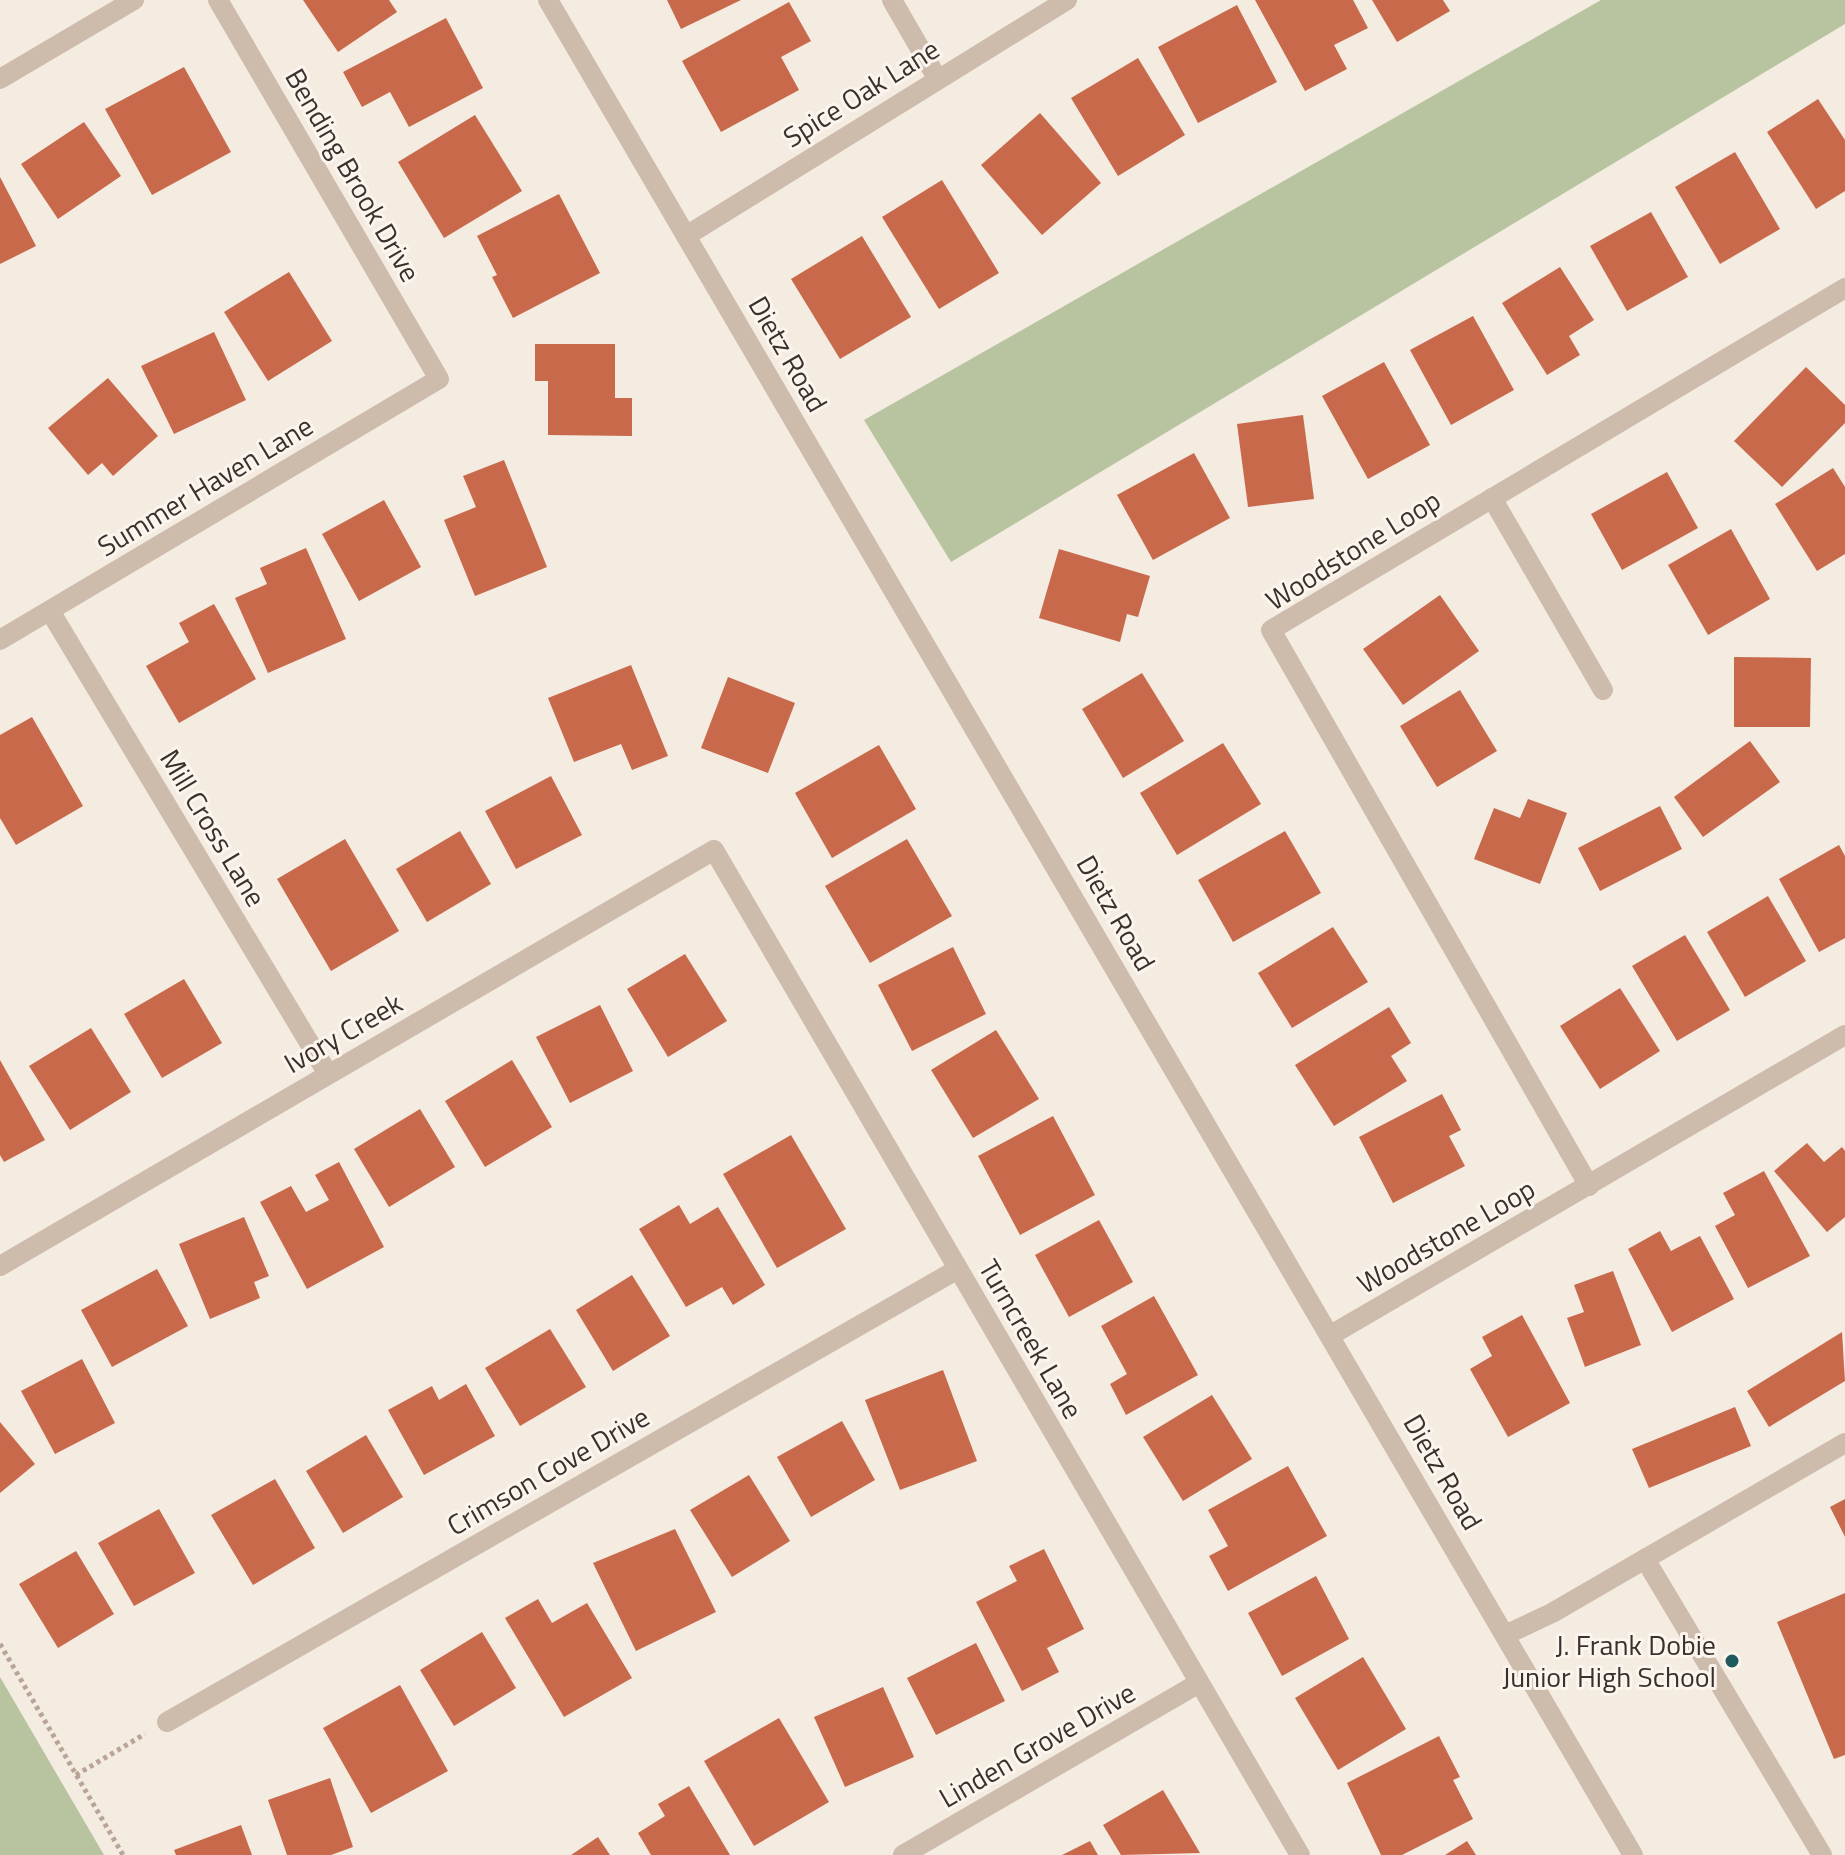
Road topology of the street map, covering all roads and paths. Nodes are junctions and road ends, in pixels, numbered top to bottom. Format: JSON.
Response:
{"nodes":[{"id":1,"x":134,"y":0,"type":"edge"},
{"id":2,"x":218,"y":0,"type":"edge"},
{"id":3,"x":548,"y":0,"type":"edge"},
{"id":4,"x":892,"y":0,"type":"edge"},
{"id":5,"x":1067,"y":0,"type":"edge"},
{"id":6,"x":937,"y":78,"type":"junction"},
{"id":7,"x":0,"y":79,"type":"edge"},
{"id":8,"x":686,"y":236,"type":"junction"},
{"id":9,"x":1845,"y":288,"type":"edge"},
{"id":10,"x":439,"y":379,"type":"joint"},
{"id":11,"x":1492,"y":498,"type":"junction"},
{"id":12,"x":50,"y":611,"type":"junction"},
{"id":13,"x":0,"y":640,"type":"edge"},
{"id":14,"x":1603,"y":690,"type":"dead end"},
{"id":15,"x":714,"y":850,"type":"joint"},
{"id":16,"x":1845,"y":1035,"type":"edge"},
{"id":17,"x":328,"y":1074,"type":"junction"},
{"id":18,"x":1589,"y":1186,"type":"junction"},
{"id":19,"x":0,"y":1266,"type":"edge"},
{"id":20,"x":958,"y":1269,"type":"junction"},
{"id":21,"x":1331,"y":1335,"type":"junction"},
{"id":22,"x":1845,"y":1443,"type":"edge"},
{"id":23,"x":1645,"y":1559,"type":"junction"},
{"id":24,"x":1505,"y":1635,"type":"junction"},
{"id":25,"x":0,"y":1644,"type":"edge"},
{"id":26,"x":1199,"y":1683,"type":"junction"},
{"id":27,"x":167,"y":1722,"type":"joint"},
{"id":28,"x":76,"y":1775,"type":"junction"},
{"id":29,"x":123,"y":1855,"type":"edge"},
{"id":30,"x":903,"y":1855,"type":"edge"},
{"id":31,"x":1300,"y":1855,"type":"edge"},
{"id":32,"x":1633,"y":1855,"type":"edge"},
{"id":33,"x":1822,"y":1855,"type":"edge"}],
"edges":[{"from":1,"to":7,"type":"street"},
{"from":2,"to":10,"type":"street","name":"Bending Brook Drive"},
{"from":3,"to":8,"type":"street","name":"Dietz Road"},
{"from":4,"to":6,"type":"street"},
{"from":5,"to":6,"type":"street","name":"Spice Oak Lane"},
{"from":6,"to":8,"type":"street","name":"Spice Oak Lane"},
{"from":8,"to":21,"type":"street","name":"Dietz Road"},
{"from":9,"to":11,"type":"street","name":"Woodstone Loop"},
{"from":10,"to":12,"type":"street","name":"Summer Haven Lane"},
{"from":11,"to":14,"type":"street"},
{"from":11,"to":18,"type":"street","name":"Woodstone Loop"},
{"from":12,"to":13,"type":"street","name":"Summer Haven Lane"},
{"from":12,"to":17,"type":"street","name":"Mill Cross Lane"},
{"from":15,"to":17,"type":"street","name":"Ivory Creek"},
{"from":15,"to":20,"type":"street","name":"Turncreek Lane"},
{"from":16,"to":18,"type":"street","name":"Woodstone Loop"},
{"from":17,"to":19,"type":"street","name":"Ivory Creek"},
{"from":18,"to":21,"type":"street","name":"Woodstone Loop"},
{"from":20,"to":26,"type":"street","name":"Turncreek Lane"},
{"from":20,"to":27,"type":"street","name":"Crimson Cove Drive"},
{"from":21,"to":24,"type":"street","name":"Dietz Road"},
{"from":22,"to":23,"type":"street"},
{"from":23,"to":24,"type":"street"},
{"from":23,"to":33,"type":"street"},
{"from":24,"to":32,"type":"street","name":"Dietz Road"},
{"from":25,"to":28,"type":"path"},
{"from":26,"to":30,"type":"street","name":"Linden Grove Drive"},
{"from":26,"to":31,"type":"street","name":"Turncreek Lane"},
{"from":27,"to":28,"type":"path"},
{"from":28,"to":29,"type":"path"}]}
